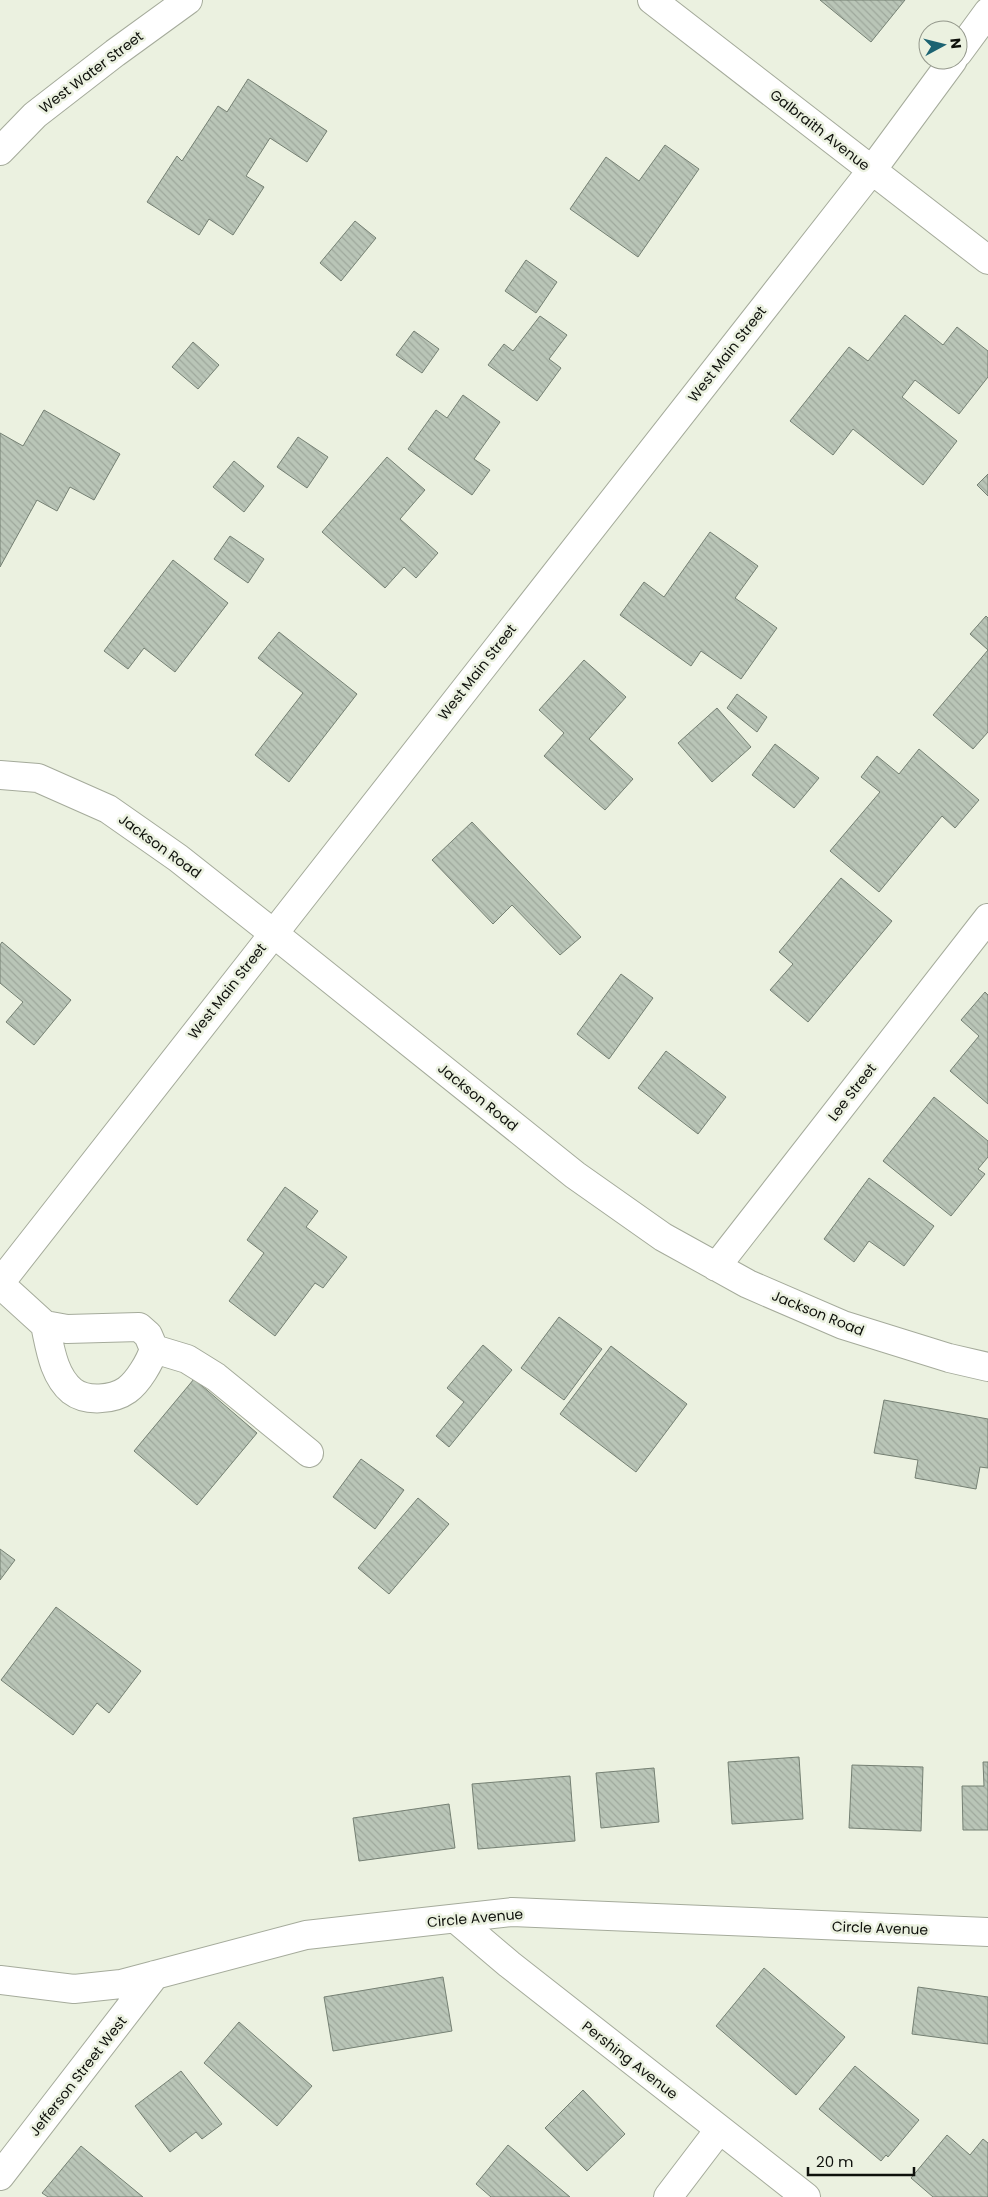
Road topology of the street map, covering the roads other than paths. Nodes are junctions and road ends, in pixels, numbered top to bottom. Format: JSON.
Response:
{"nodes":[{"id":1,"x":188,"y":0,"type":"edge"},
{"id":2,"x":652,"y":0,"type":"edge"},
{"id":3,"x":988,"y":12,"type":"edge"},
{"id":4,"x":968,"y":39,"type":"edge"},
{"id":5,"x":946,"y":70,"type":"edge"},
{"id":6,"x":0,"y":151,"type":"edge"},
{"id":7,"x":872,"y":170,"type":"junction"},
{"id":8,"x":988,"y":260,"type":"edge"},
{"id":9,"x":0,"y":775,"type":"edge"},
{"id":10,"x":988,"y":918,"type":"edge"},
{"id":11,"x":273,"y":933,"type":"junction"},
{"id":12,"x":716,"y":1267,"type":"junction"},
{"id":13,"x":0,"y":1284,"type":"edge"},
{"id":14,"x":45,"y":1325,"type":"junction"},
{"id":15,"x":154,"y":1349,"type":"junction"},
{"id":16,"x":988,"y":1367,"type":"edge"},
{"id":17,"x":309,"y":1453,"type":"dead end"},
{"id":18,"x":456,"y":1919,"type":"junction"},
{"id":19,"x":988,"y":1932,"type":"edge"},
{"id":20,"x":155,"y":1975,"type":"junction"},
{"id":21,"x":0,"y":1980,"type":"edge"},
{"id":22,"x":719,"y":2130,"type":"junction"},
{"id":23,"x":0,"y":2176,"type":"edge"},
{"id":24,"x":668,"y":2197,"type":"edge"},
{"id":25,"x":806,"y":2197,"type":"edge"}],
"edges":[{"from":1,"to":6,"type":"street","name":"West Water Street"},
{"from":2,"to":7,"type":"street","name":"Galbraith Avenue"},
{"from":3,"to":4,"type":"street"},
{"from":5,"to":7,"type":"street","name":"West Main Street"},
{"from":7,"to":8,"type":"street","name":"Galbraith Avenue"},
{"from":7,"to":11,"type":"street","name":"West Main Street"},
{"from":9,"to":11,"type":"street","name":"Jackson Road"},
{"from":10,"to":12,"type":"street","name":"Lee Street"},
{"from":11,"to":12,"type":"street","name":"Jackson Road"},
{"from":11,"to":13,"type":"street","name":"West Main Street"},
{"from":12,"to":16,"type":"street","name":"Jackson Road"},
{"from":13,"to":14,"type":"street"},
{"from":14,"to":15,"type":"street"},
{"from":14,"to":15,"type":"street"},
{"from":15,"to":17,"type":"street"},
{"from":18,"to":19,"type":"street","name":"Circle Avenue"},
{"from":18,"to":20,"type":"street","name":"Circle Avenue"},
{"from":18,"to":22,"type":"street","name":"Pershing Avenue"},
{"from":20,"to":21,"type":"street","name":"Circle Avenue"},
{"from":20,"to":23,"type":"street","name":"Jefferson Street West"},
{"from":22,"to":24,"type":"street"},
{"from":22,"to":25,"type":"street","name":"Pershing Avenue"}]}
